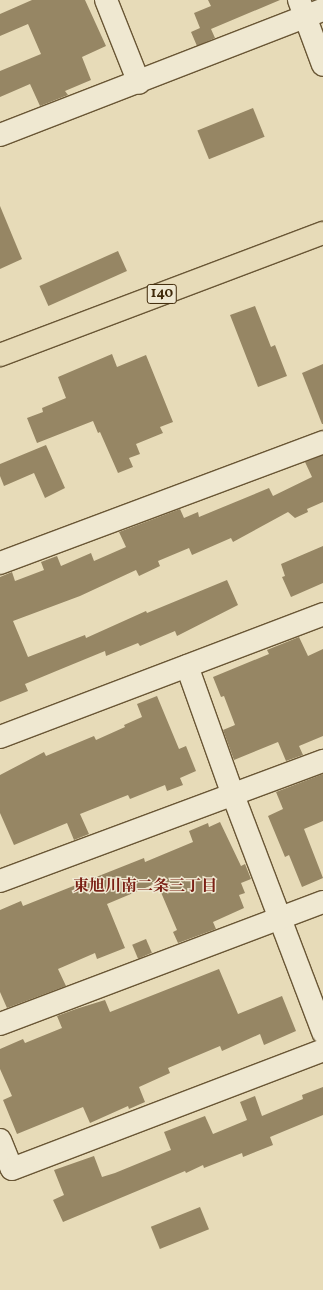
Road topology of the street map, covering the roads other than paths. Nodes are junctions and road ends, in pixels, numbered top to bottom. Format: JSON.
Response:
{"nodes":[{"id":1,"x":106,"y":0,"type":"edge"},
{"id":2,"x":309,"y":9,"type":"edge"},
{"id":3,"x":323,"y":65,"type":"edge"},
{"id":4,"x":139,"y":83,"type":"junction"},
{"id":5,"x":0,"y":135,"type":"edge"},
{"id":6,"x":323,"y":233,"type":"edge"},
{"id":7,"x":0,"y":355,"type":"edge"},
{"id":8,"x":323,"y":442,"type":"edge"},
{"id":9,"x":0,"y":563,"type":"edge"},
{"id":10,"x":323,"y":614,"type":"edge"},
{"id":11,"x":188,"y":666,"type":"junction"},
{"id":12,"x":0,"y":737,"type":"edge"},
{"id":13,"x":323,"y":761,"type":"edge"},
{"id":14,"x":233,"y":796,"type":"junction"},
{"id":15,"x":0,"y":881,"type":"edge"},
{"id":16,"x":323,"y":902,"type":"edge"},
{"id":17,"x":280,"y":918,"type":"junction"},
{"id":18,"x":0,"y":1024,"type":"edge"},
{"id":19,"x":323,"y":1032,"type":"edge"},
{"id":20,"x":323,"y":1050,"type":"edge"},
{"id":21,"x":0,"y":1140,"type":"edge"}],
"edges":[{"from":1,"to":4,"type":"street"},
{"from":2,"to":3,"type":"street"},
{"from":2,"to":4,"type":"street"},
{"from":4,"to":5,"type":"street"},
{"from":6,"to":7,"type":"main road","number":"140"},
{"from":8,"to":9,"type":"street"},
{"from":10,"to":11,"type":"street"},
{"from":11,"to":12,"type":"street"},
{"from":11,"to":14,"type":"street"},
{"from":13,"to":14,"type":"street"},
{"from":14,"to":15,"type":"street"},
{"from":14,"to":17,"type":"street"},
{"from":16,"to":17,"type":"street"},
{"from":17,"to":18,"type":"street"},
{"from":17,"to":19,"type":"street"},
{"from":20,"to":21,"type":"street"}]}
